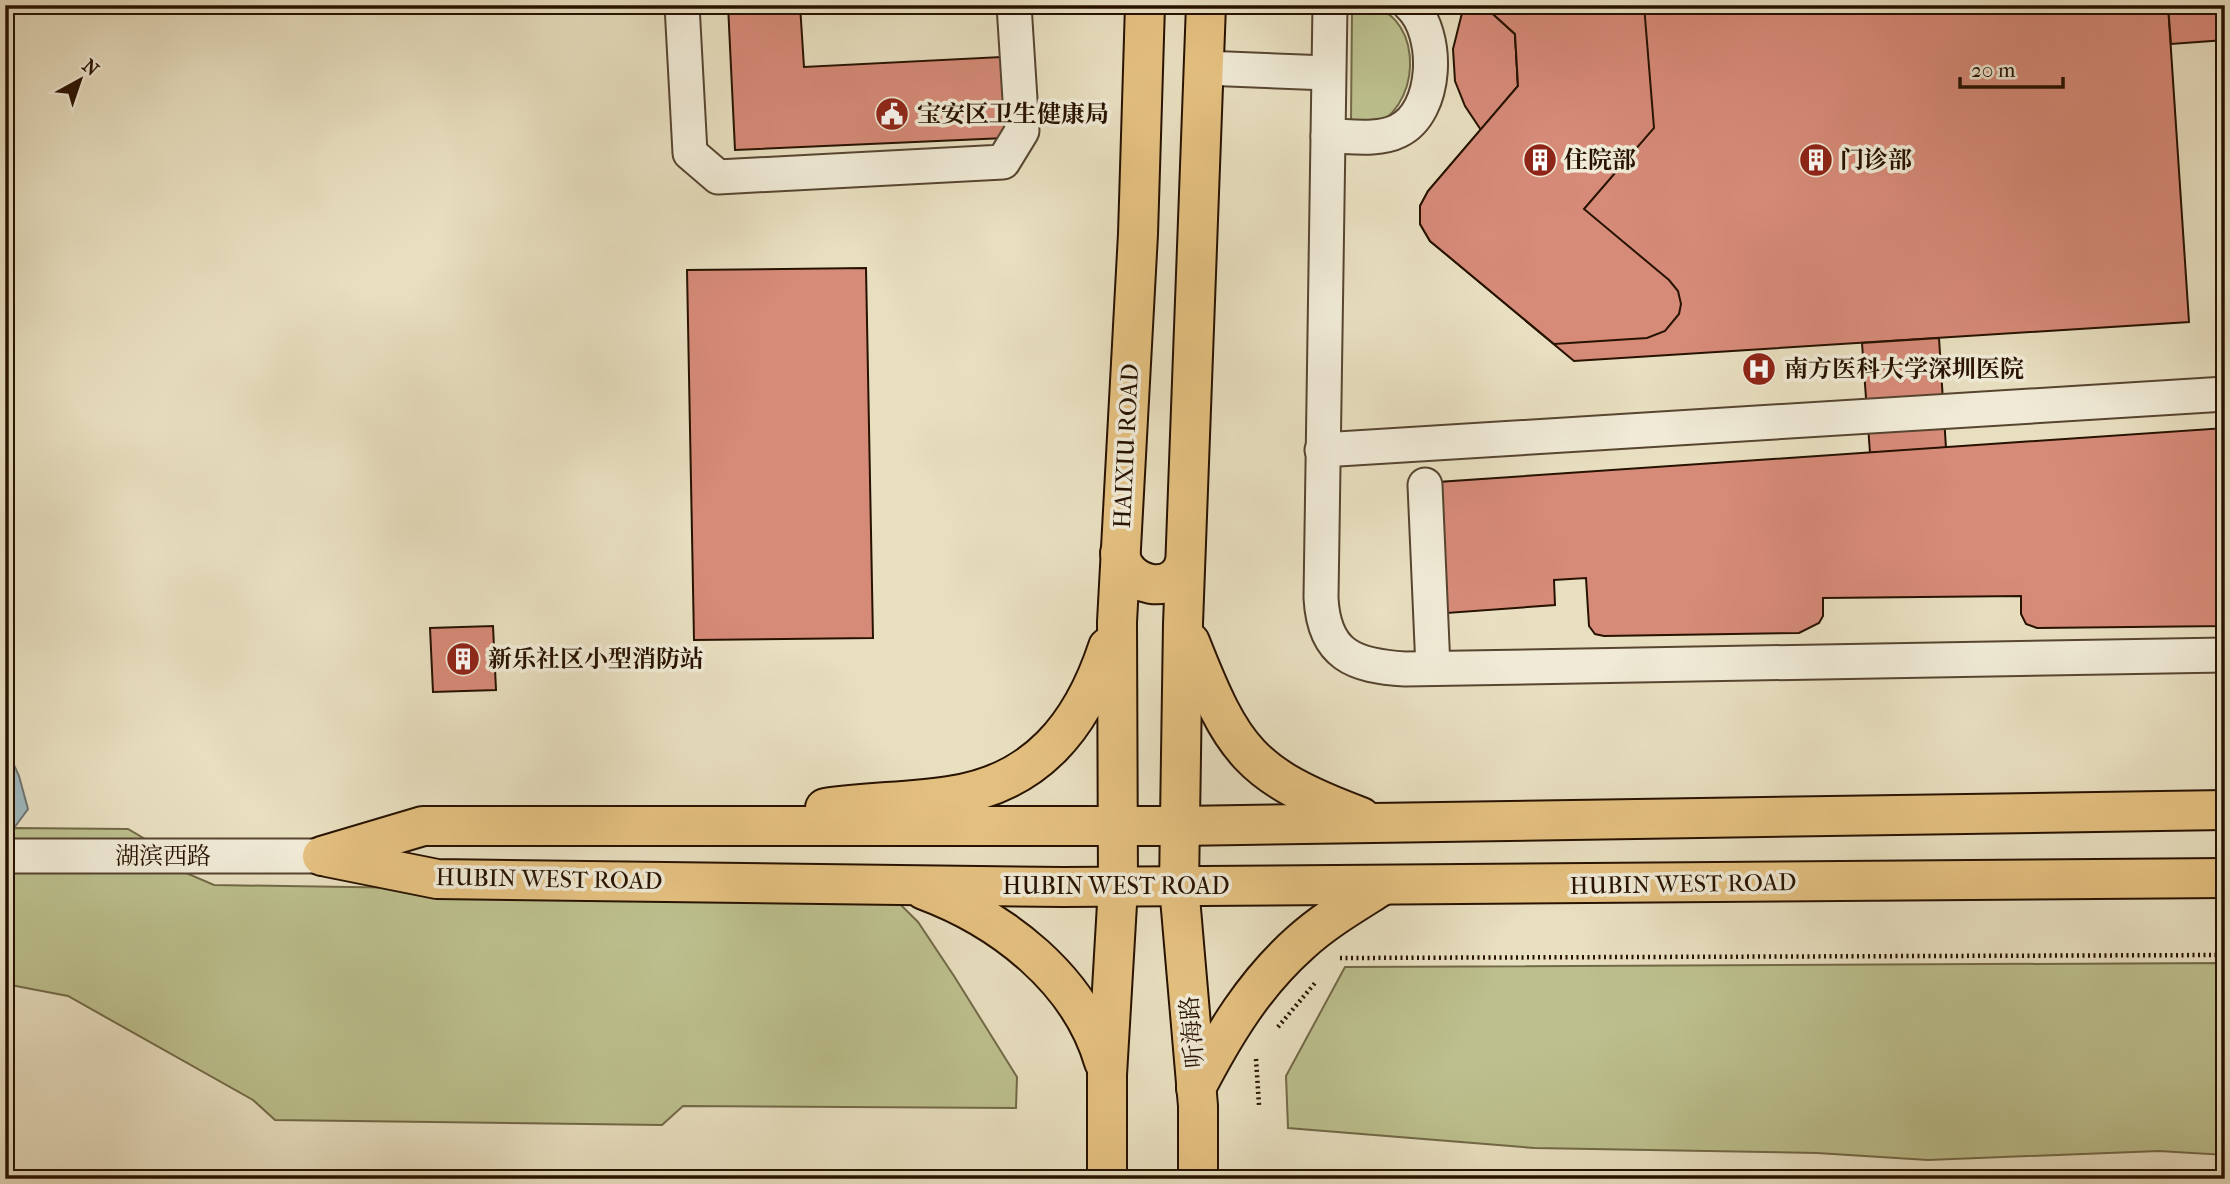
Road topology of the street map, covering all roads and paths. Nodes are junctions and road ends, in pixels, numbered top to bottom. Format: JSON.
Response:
{"nodes":[{"id":1,"x":682,"y":5,"type":"edge"},
{"id":2,"x":1014,"y":5,"type":"edge"},
{"id":3,"x":1145,"y":5,"type":"edge"},
{"id":4,"x":1206,"y":5,"type":"edge"},
{"id":5,"x":1330,"y":5,"type":"edge"},
{"id":6,"x":1410,"y":5,"type":"edge"},
{"id":7,"x":2220,"y":5,"type":"edge"},
{"id":8,"x":2168,"y":9,"type":"dead end"},
{"id":9,"x":1205,"y":68,"type":"junction"},
{"id":10,"x":1328,"y":73,"type":"junction"},
{"id":11,"x":1328,"y":136,"type":"junction"},
{"id":12,"x":2225,"y":394,"type":"edge"},
{"id":13,"x":1322,"y":450,"type":"junction"},
{"id":14,"x":1425,"y":485,"type":"dead end"},
{"id":15,"x":1120,"y":553,"type":"junction"},
{"id":16,"x":1185,"y":562,"type":"junction"},
{"id":17,"x":1116,"y":622,"type":"junction"},
{"id":18,"x":1183,"y":624,"type":"junction"},
{"id":19,"x":2225,"y":655,"type":"edge"},
{"id":20,"x":1433,"y":668,"type":"junction"},
{"id":21,"x":2225,"y":810,"type":"edge"},
{"id":22,"x":1376,"y":823,"type":"junction"},
{"id":23,"x":1118,"y":826,"type":"junction"},
{"id":24,"x":1181,"y":826,"type":"junction"},
{"id":25,"x":703,"y":829,"type":"junction"},
{"id":26,"x":5,"y":856,"type":"edge"},
{"id":27,"x":321,"y":856,"type":"junction"},
{"id":28,"x":2225,"y":878,"type":"edge"},
{"id":29,"x":909,"y":885,"type":"junction"},
{"id":30,"x":1179,"y":886,"type":"junction"},
{"id":31,"x":1118,"y":887,"type":"junction"},
{"id":32,"x":1380,"y":887,"type":"junction"},
{"id":33,"x":2225,"y":955,"type":"edge"},
{"id":34,"x":1336,"y":958,"type":"dead end"},
{"id":35,"x":1321,"y":976,"type":"dead end"},
{"id":36,"x":1273,"y":1034,"type":"dead end"},
{"id":37,"x":1255,"y":1054,"type":"dead end"},
{"id":38,"x":1107,"y":1091,"type":"junction"},
{"id":39,"x":1197,"y":1097,"type":"junction"},
{"id":40,"x":1259,"y":1105,"type":"dead end"},
{"id":41,"x":1107,"y":1179,"type":"edge"},
{"id":42,"x":1198,"y":1179,"type":"edge"}],
"edges":[{"from":1,"to":2,"type":"street"},
{"from":3,"to":15,"type":"main road","name":"HAIXIU ROAD"},
{"from":4,"to":9,"type":"main road"},
{"from":5,"to":10,"type":"street"},
{"from":6,"to":11,"type":"street"},
{"from":7,"to":8,"type":"path"},
{"from":9,"to":10,"type":"street"},
{"from":9,"to":16,"type":"main road"},
{"from":10,"to":11,"type":"street"},
{"from":11,"to":13,"type":"street"},
{"from":12,"to":13,"type":"street"},
{"from":13,"to":20,"type":"street"},
{"from":14,"to":20,"type":"street"},
{"from":15,"to":16,"type":"main road"},
{"from":15,"to":17,"type":"main road","name":"HAIXIU ROAD"},
{"from":16,"to":18,"type":"main road"},
{"from":17,"to":23,"type":"main road","name":"HAIXIU ROAD"},
{"from":17,"to":25,"type":"main road"},
{"from":18,"to":22,"type":"main road"},
{"from":18,"to":24,"type":"main road"},
{"from":19,"to":20,"type":"street"},
{"from":21,"to":22,"type":"main road","name":"HUBIN WEST ROAD"},
{"from":22,"to":24,"type":"main road","name":"HUBIN WEST ROAD"},
{"from":23,"to":24,"type":"main road","name":"HUBIN WEST ROAD"},
{"from":23,"to":25,"type":"main road","name":"HUBIN WEST ROAD"},
{"from":23,"to":31,"type":"main road","name":"HAIXIU ROAD"},
{"from":24,"to":30,"type":"main road"},
{"from":25,"to":27,"type":"main road","name":"HUBIN WEST ROAD"},
{"from":26,"to":27,"type":"street","name":"湖滨西路"},
{"from":27,"to":29,"type":"main road","name":"HUBIN WEST ROAD"},
{"from":28,"to":32,"type":"main road","name":"HUBIN WEST ROAD"},
{"from":29,"to":31,"type":"main road","name":"HUBIN WEST ROAD"},
{"from":29,"to":38,"type":"main road"},
{"from":30,"to":31,"type":"main road","name":"HUBIN WEST ROAD"},
{"from":30,"to":32,"type":"main road","name":"HUBIN WEST ROAD"},
{"from":30,"to":39,"type":"main road","name":"听海路"},
{"from":31,"to":38,"type":"main road"},
{"from":32,"to":39,"type":"main road"},
{"from":33,"to":34,"type":"path"},
{"from":35,"to":36,"type":"path"},
{"from":37,"to":40,"type":"path"},
{"from":38,"to":41,"type":"main road"},
{"from":39,"to":42,"type":"main road","name":"听海路"}]}
